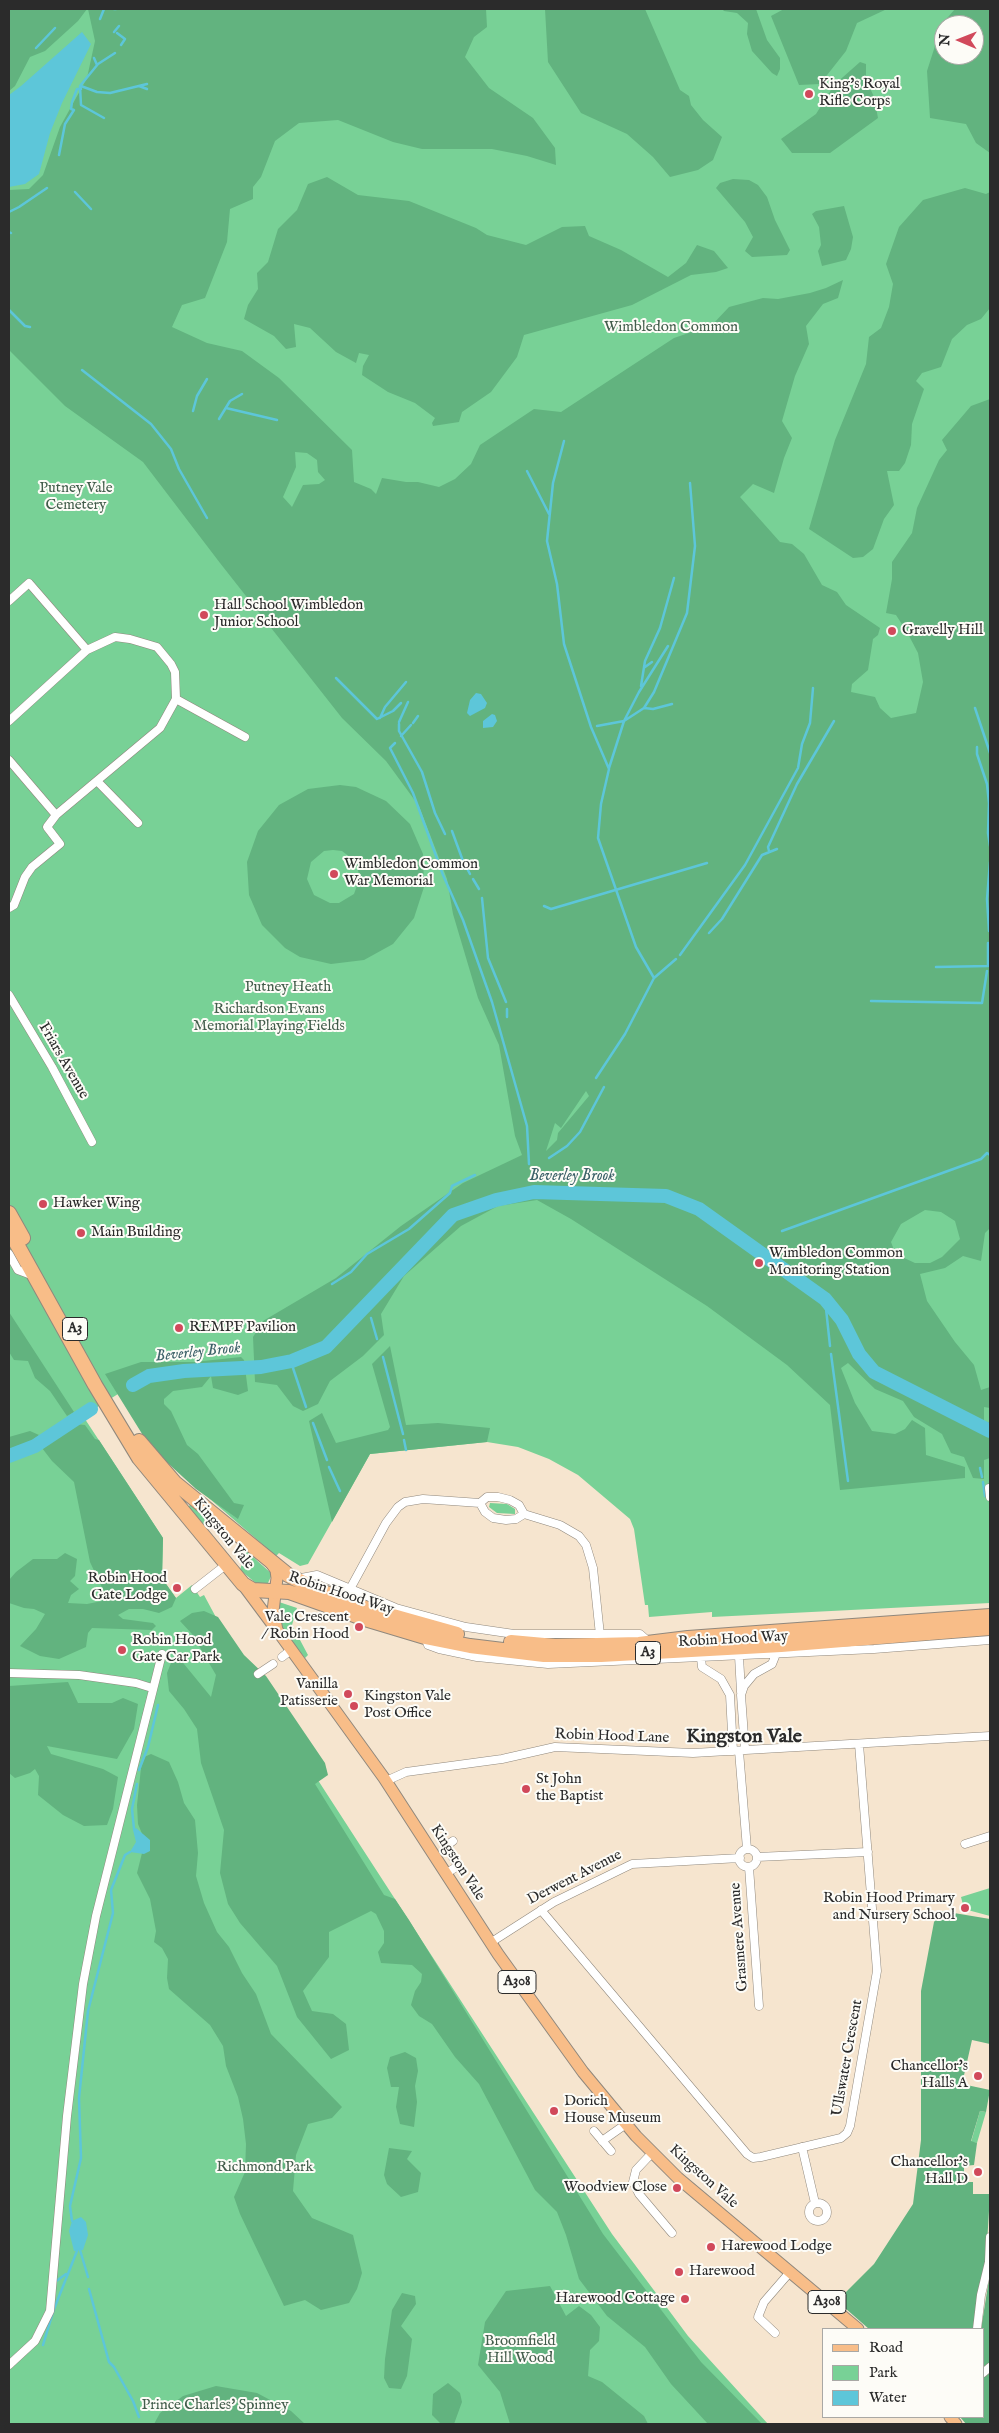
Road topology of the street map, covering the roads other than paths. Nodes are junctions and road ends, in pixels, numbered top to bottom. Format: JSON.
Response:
{"nodes":[{"id":1,"x":9,"y":601,"type":"edge"},
{"id":2,"x":88,"y":650,"type":"junction"},
{"id":3,"x":176,"y":699,"type":"junction"},
{"id":4,"x":9,"y":721,"type":"edge"},
{"id":5,"x":245,"y":737,"type":"dead end"},
{"id":6,"x":9,"y":760,"type":"edge"},
{"id":7,"x":97,"y":781,"type":"junction"},
{"id":8,"x":56,"y":815,"type":"junction"},
{"id":9,"x":138,"y":823,"type":"dead end"},
{"id":10,"x":9,"y":908,"type":"edge"},
{"id":11,"x":9,"y":995,"type":"edge"},
{"id":12,"x":92,"y":1142,"type":"dead end"},
{"id":13,"x":9,"y":1213,"type":"edge"},
{"id":14,"x":9,"y":1230,"type":"edge"},
{"id":15,"x":9,"y":1254,"type":"edge"},
{"id":16,"x":36,"y":1277,"type":"junction"},
{"id":17,"x":138,"y":1448,"type":"junction"},
{"id":18,"x":480,"y":1503,"type":"junction"},
{"id":19,"x":524,"y":1514,"type":"junction"},
{"id":20,"x":271,"y":1563,"type":"junction"},
{"id":21,"x":227,"y":1564,"type":"junction"},
{"id":22,"x":296,"y":1579,"type":"junction"},
{"id":23,"x":242,"y":1584,"type":"junction"},
{"id":24,"x":195,"y":1589,"type":"dead end"},
{"id":25,"x":350,"y":1589,"type":"junction"},
{"id":26,"x":276,"y":1590,"type":"junction"},
{"id":27,"x":990,"y":1616,"type":"edge"},
{"id":28,"x":990,"y":1628,"type":"edge"},
{"id":29,"x":277,"y":1630,"type":"junction"},
{"id":30,"x":600,"y":1635,"type":"junction"},
{"id":31,"x":990,"y":1640,"type":"edge"},
{"id":32,"x":428,"y":1642,"type":"junction"},
{"id":33,"x":649,"y":1642,"type":"junction"},
{"id":34,"x":292,"y":1650,"type":"junction"},
{"id":35,"x":162,"y":1654,"type":"dead end"},
{"id":36,"x":776,"y":1654,"type":"junction"},
{"id":37,"x":282,"y":1658,"type":"dead end"},
{"id":38,"x":739,"y":1658,"type":"junction"},
{"id":39,"x":701,"y":1660,"type":"junction"},
{"id":40,"x":273,"y":1664,"type":"dead end"},
{"id":41,"x":9,"y":1673,"type":"edge"},
{"id":42,"x":258,"y":1674,"type":"dead end"},
{"id":43,"x":152,"y":1688,"type":"junction"},
{"id":44,"x":741,"y":1695,"type":"junction"},
{"id":45,"x":990,"y":1736,"type":"edge"},
{"id":46,"x":859,"y":1744,"type":"junction"},
{"id":47,"x":739,"y":1751,"type":"junction"},
{"id":48,"x":386,"y":1781,"type":"junction"},
{"id":49,"x":990,"y":1836,"type":"edge"},
{"id":50,"x":453,"y":1841,"type":"dead end"},
{"id":51,"x":965,"y":1844,"type":"dead end"},
{"id":52,"x":747,"y":1849,"type":"junction"},
{"id":53,"x":868,"y":1852,"type":"junction"},
{"id":54,"x":757,"y":1857,"type":"junction"},
{"id":55,"x":740,"y":1858,"type":"junction"},
{"id":56,"x":458,"y":1866,"type":"junction"},
{"id":57,"x":749,"y":1866,"type":"junction"},
{"id":58,"x":466,"y":1870,"type":"dead end"},
{"id":59,"x":445,"y":1874,"type":"junction"},
{"id":60,"x":541,"y":1910,"type":"junction"},
{"id":61,"x":490,"y":1943,"type":"junction"},
{"id":62,"x":759,"y":2006,"type":"dead end"},
{"id":63,"x":626,"y":2124,"type":"junction"},
{"id":64,"x":594,"y":2131,"type":"dead end"},
{"id":65,"x":602,"y":2141,"type":"junction"},
{"id":66,"x":802,"y":2147,"type":"junction"},
{"id":67,"x":611,"y":2151,"type":"dead end"},
{"id":68,"x":652,"y":2154,"type":"junction"},
{"id":69,"x":815,"y":2203,"type":"dead end"},
{"id":70,"x":672,"y":2233,"type":"dead end"},
{"id":71,"x":990,"y":2237,"type":"edge"},
{"id":72,"x":990,"y":2260,"type":"edge"},
{"id":73,"x":793,"y":2274,"type":"junction"},
{"id":74,"x":857,"y":2328,"type":"edge"},
{"id":75,"x":977,"y":2328,"type":"edge"},
{"id":76,"x":775,"y":2333,"type":"dead end"},
{"id":77,"x":9,"y":2365,"type":"edge"}],
"edges":[{"from":1,"to":2,"type":"street"},
{"from":2,"to":3,"type":"street"},
{"from":2,"to":4,"type":"street"},
{"from":3,"to":5,"type":"street"},
{"from":3,"to":7,"type":"street"},
{"from":6,"to":8,"type":"street"},
{"from":7,"to":8,"type":"street"},
{"from":7,"to":9,"type":"street"},
{"from":8,"to":10,"type":"street"},
{"from":11,"to":12,"type":"street","name":"Friars Avenue"},
{"from":13,"to":17,"type":"highway","number":"A3"},
{"from":14,"to":16,"type":"highway","number":"A3"},
{"from":15,"to":16,"type":"street"},
{"from":16,"to":17,"type":"highway","number":"A3"},
{"from":17,"to":20,"type":"highway","name":"Kingston Vale","number":"A3"},
{"from":17,"to":21,"type":"highway","name":"Kingston Vale","number":"A3"},
{"from":18,"to":19,"type":"street"},
{"from":18,"to":19,"type":"street"},
{"from":18,"to":25,"type":"street"},
{"from":19,"to":30,"type":"street"},
{"from":20,"to":22,"type":"highway","name":"Robin Hood Way","number":"A3"},
{"from":20,"to":26,"type":"main road"},
{"from":21,"to":23,"type":"highway","name":"Kingston Vale","number":"A3"},
{"from":21,"to":24,"type":"street"},
{"from":22,"to":25,"type":"street","name":"Robin Hood Way"},
{"from":22,"to":33,"type":"highway","name":"Robin Hood Way","number":"A3"},
{"from":23,"to":26,"type":"highway","name":"Kingston Vale","number":"A3"},
{"from":23,"to":29,"type":"main road","number":"A308"},
{"from":25,"to":30,"type":"street","name":"Robin Hood Way"},
{"from":26,"to":29,"type":"main road","name":"Kingston Vale"},
{"from":26,"to":32,"type":"highway","name":"Robin Hood Way","number":"A3"},
{"from":27,"to":33,"type":"highway","name":"Robin Hood Way","number":"A3"},
{"from":28,"to":32,"type":"highway","name":"Robin Hood Way","number":"A3"},
{"from":29,"to":34,"type":"main road","name":"Kingston Vale","number":"A308"},
{"from":30,"to":33,"type":"street","name":"Robin Hood Way"},
{"from":31,"to":36,"type":"street","name":"Robin Hood Way"},
{"from":32,"to":39,"type":"street","name":"Robin Hood Way"},
{"from":34,"to":37,"type":"street"},
{"from":34,"to":48,"type":"main road","name":"Kingston Vale","number":"A308"},
{"from":35,"to":43,"type":"street"},
{"from":36,"to":38,"type":"street","name":"Robin Hood Way"},
{"from":36,"to":44,"type":"street"},
{"from":38,"to":39,"type":"street","name":"Robin Hood Way"},
{"from":38,"to":44,"type":"street"},
{"from":39,"to":47,"type":"street"},
{"from":40,"to":42,"type":"street"},
{"from":41,"to":43,"type":"street"},
{"from":43,"to":77,"type":"street"},
{"from":44,"to":47,"type":"street"},
{"from":45,"to":46,"type":"street","name":"Robin Hood Lane"},
{"from":46,"to":47,"type":"street","name":"Robin Hood Lane"},
{"from":46,"to":53,"type":"street","name":"Ullswater Crescent"},
{"from":47,"to":48,"type":"street","name":"Robin Hood Lane"},
{"from":47,"to":52,"type":"street"},
{"from":48,"to":59,"type":"main road","name":"Kingston Vale","number":"A308"},
{"from":49,"to":51,"type":"street"},
{"from":50,"to":56,"type":"street"},
{"from":52,"to":54,"type":"street"},
{"from":52,"to":55,"type":"street"},
{"from":53,"to":54,"type":"street"},
{"from":53,"to":66,"type":"street","name":"Ullswater Crescent"},
{"from":54,"to":57,"type":"street"},
{"from":55,"to":57,"type":"street"},
{"from":55,"to":60,"type":"street","name":"Derwent Avenue"},
{"from":56,"to":58,"type":"street"},
{"from":56,"to":59,"type":"street"},
{"from":57,"to":62,"type":"street","name":"Grasmere Avenue"},
{"from":59,"to":61,"type":"main road","name":"Kingston Vale","number":"A308"},
{"from":60,"to":61,"type":"street","name":"Derwent Avenue"},
{"from":60,"to":66,"type":"street","name":"Ullswater Crescent"},
{"from":61,"to":63,"type":"main road","name":"Kingston Vale","number":"A308"},
{"from":63,"to":65,"type":"street"},
{"from":63,"to":68,"type":"main road","name":"Kingston Vale","number":"A308"},
{"from":64,"to":65,"type":"street"},
{"from":65,"to":67,"type":"street"},
{"from":66,"to":69,"type":"street"},
{"from":68,"to":70,"type":"street"},
{"from":68,"to":73,"type":"main road","name":"Kingston Vale","number":"A308"},
{"from":71,"to":72,"type":"street"},
{"from":72,"to":75,"type":"street"},
{"from":73,"to":74,"type":"main road","number":"A308"},
{"from":73,"to":76,"type":"street"}]}
